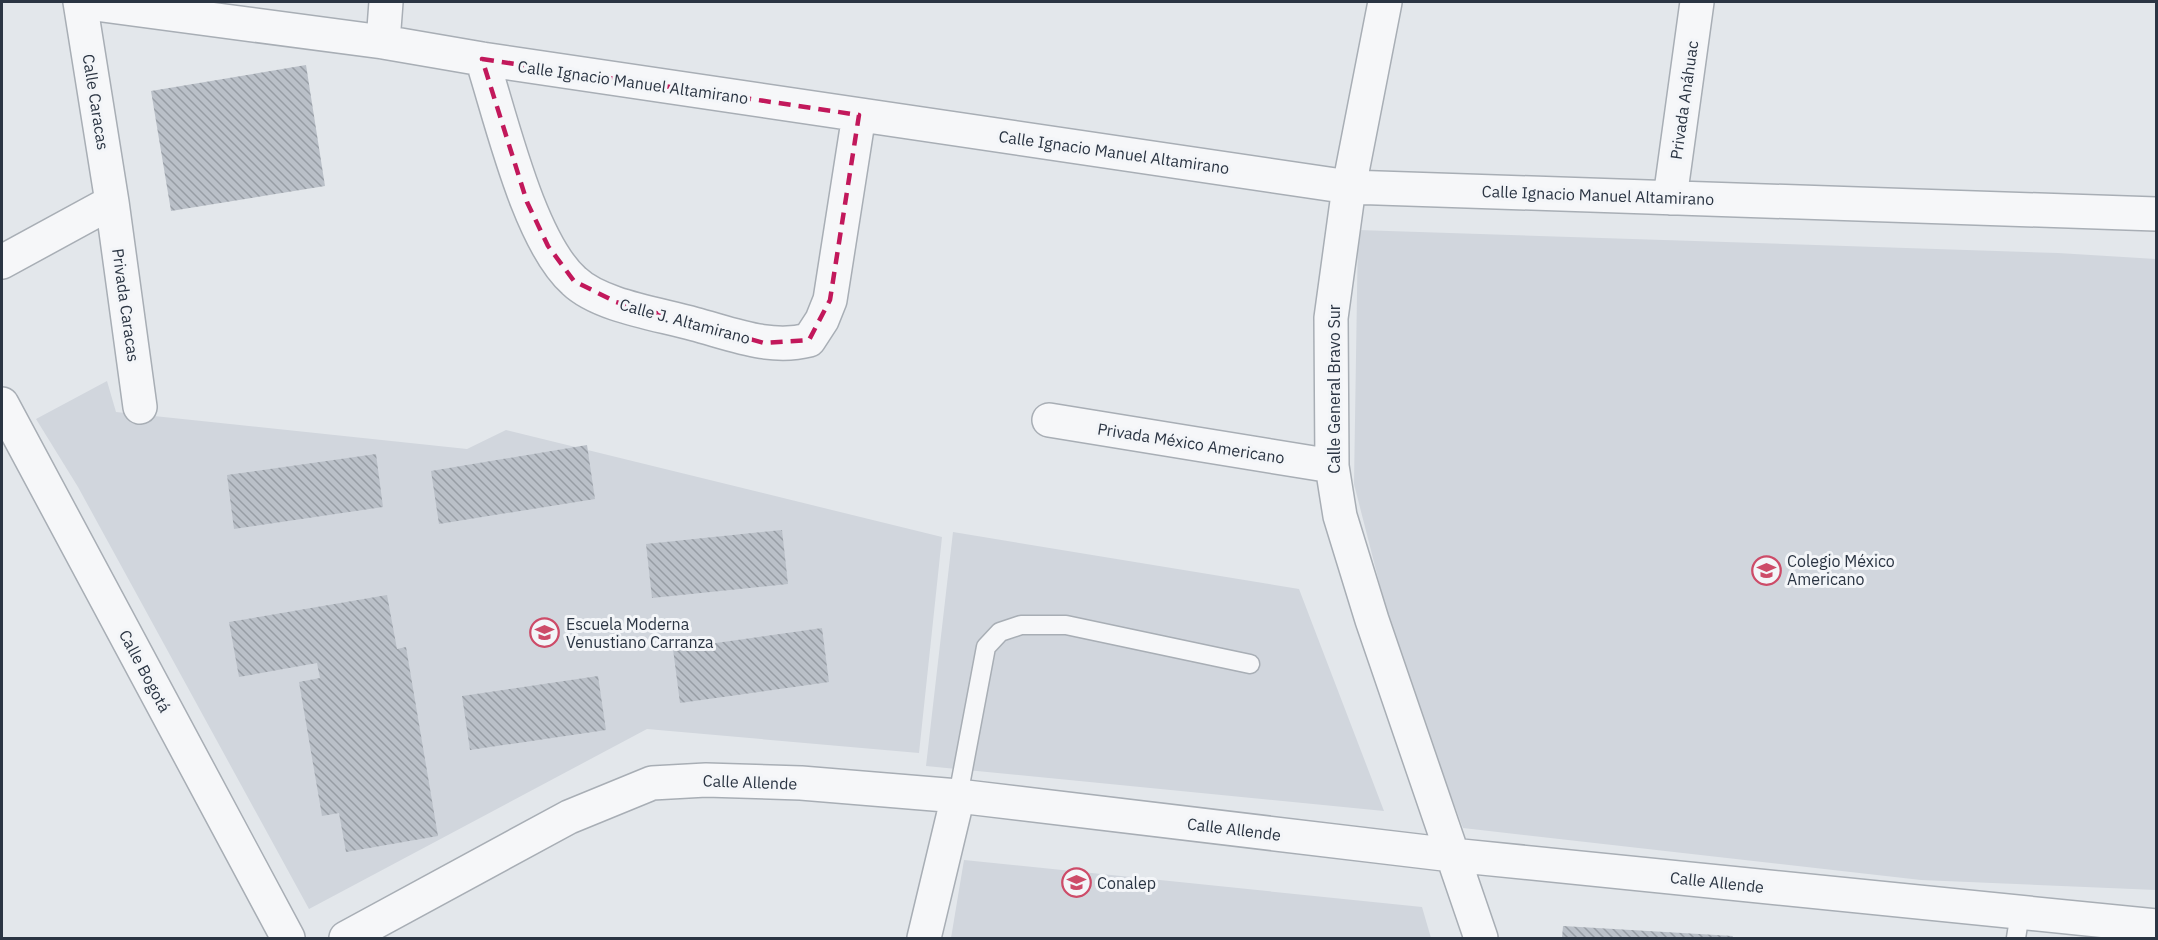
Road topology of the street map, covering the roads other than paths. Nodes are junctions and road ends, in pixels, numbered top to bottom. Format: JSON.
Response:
{"nodes":[{"id":1,"x":80,"y":2,"type":"edge"},
{"id":2,"x":386,"y":2,"type":"edge"},
{"id":3,"x":1385,"y":2,"type":"edge"},
{"id":4,"x":1697,"y":2,"type":"edge"},
{"id":5,"x":383,"y":42,"type":"junction"},
{"id":6,"x":482,"y":59,"type":"junction"},
{"id":7,"x":859,"y":115,"type":"junction"},
{"id":8,"x":1349,"y":187,"type":"junction"},
{"id":9,"x":1671,"y":198,"type":"junction"},
{"id":10,"x":112,"y":202,"type":"junction"},
{"id":11,"x":2157,"y":214,"type":"edge"},
{"id":12,"x":2,"y":262,"type":"edge"},
{"id":13,"x":2,"y":404,"type":"edge"},
{"id":14,"x":140,"y":407,"type":"dead end"},
{"id":15,"x":1049,"y":420,"type":"dead end"},
{"id":16,"x":1332,"y":466,"type":"junction"},
{"id":17,"x":1250,"y":664,"type":"dead end"},
{"id":18,"x":958,"y":796,"type":"junction"},
{"id":19,"x":1452,"y":855,"type":"junction"},
{"id":20,"x":2018,"y":926,"type":"edge"},
{"id":21,"x":2157,"y":926,"type":"edge"},
{"id":22,"x":288,"y":939,"type":"edge"},
{"id":23,"x":346,"y":939,"type":"edge"},
{"id":24,"x":924,"y":939,"type":"edge"},
{"id":25,"x":1481,"y":939,"type":"edge"}],
"edges":[{"from":1,"to":5,"type":"street","name":"Calle Ignacio Manuel Altamirano"},
{"from":1,"to":10,"type":"street","name":"Calle Caracas"},
{"from":2,"to":5,"type":"street"},
{"from":3,"to":8,"type":"street","name":"Calle General Bravo Sur"},
{"from":4,"to":9,"type":"street","name":"Privada Anáhuac"},
{"from":5,"to":6,"type":"street","name":"Calle Ignacio Manuel Altamirano"},
{"from":6,"to":7,"type":"street","name":"Calle Ignacio Manuel Altamirano"},
{"from":6,"to":7,"type":"street","name":"Calle J. Altamirano"},
{"from":7,"to":8,"type":"street","name":"Calle Ignacio Manuel Altamirano"},
{"from":8,"to":9,"type":"street","name":"Calle Ignacio Manuel Altamirano"},
{"from":8,"to":16,"type":"street","name":"Calle General Bravo Sur"},
{"from":9,"to":11,"type":"street","name":"Calle Ignacio Manuel Altamirano"},
{"from":10,"to":12,"type":"street"},
{"from":10,"to":14,"type":"street","name":"Privada Caracas"},
{"from":13,"to":22,"type":"street","name":"Calle Bogotá"},
{"from":15,"to":16,"type":"street","name":"Privada México Americano"},
{"from":16,"to":19,"type":"street","name":"Calle General Bravo Sur"},
{"from":17,"to":18,"type":"lane"},
{"from":18,"to":19,"type":"street","name":"Calle Allende"},
{"from":18,"to":23,"type":"street","name":"Calle Allende"},
{"from":18,"to":24,"type":"street"},
{"from":19,"to":20,"type":"street","name":"Calle Allende"},
{"from":19,"to":25,"type":"street","name":"Calle General Bravo Sur"},
{"from":20,"to":21,"type":"street","name":"Calle Allende"}]}
